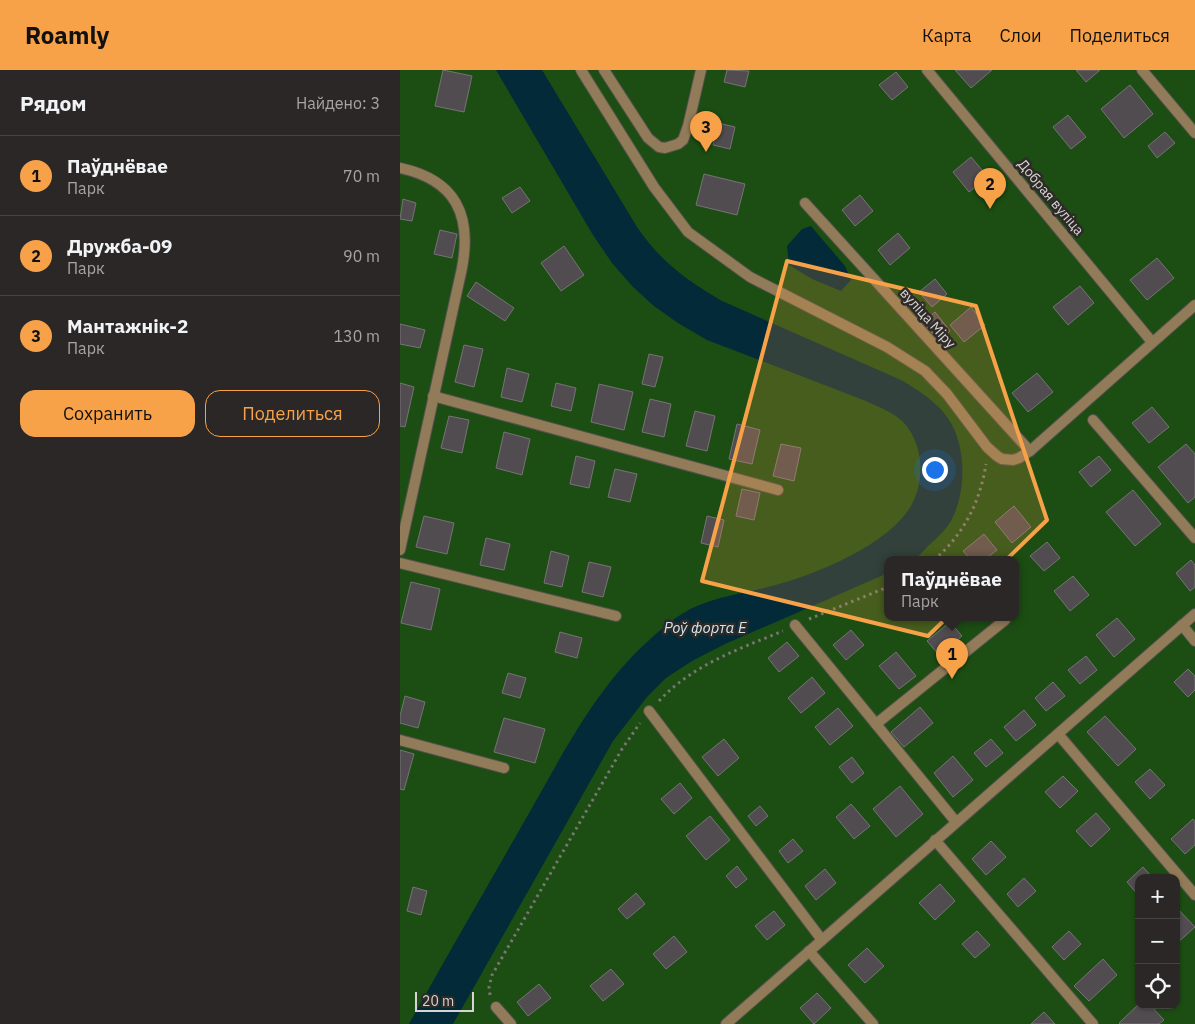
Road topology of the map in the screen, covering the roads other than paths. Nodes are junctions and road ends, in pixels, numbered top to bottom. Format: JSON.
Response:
{"nodes":[{"id":1,"x":582,"y":70,"type":"edge"},
{"id":2,"x":604,"y":70,"type":"edge"},
{"id":3,"x":701,"y":70,"type":"edge"},
{"id":4,"x":927,"y":70,"type":"edge"},
{"id":5,"x":1142,"y":70,"type":"edge"},
{"id":6,"x":1195,"y":133,"type":"edge"},
{"id":7,"x":400,"y":168,"type":"edge"},
{"id":8,"x":805,"y":203,"type":"dead end"},
{"id":9,"x":1195,"y":305,"type":"edge"},
{"id":10,"x":1152,"y":342,"type":"junction"},
{"id":11,"x":432,"y":396,"type":"junction"},
{"id":12,"x":1093,"y":420,"type":"dead end"},
{"id":13,"x":1030,"y":451,"type":"junction"},
{"id":14,"x":778,"y":490,"type":"dead end"},
{"id":15,"x":1195,"y":538,"type":"edge"},
{"id":16,"x":400,"y":550,"type":"edge"},
{"id":17,"x":400,"y":563,"type":"edge"},
{"id":18,"x":1195,"y":614,"type":"edge"},
{"id":19,"x":616,"y":616,"type":"dead end"},
{"id":20,"x":1004,"y":621,"type":"edge"},
{"id":21,"x":795,"y":625,"type":"road end"},
{"id":22,"x":1182,"y":626,"type":"junction"},
{"id":23,"x":1195,"y":641,"type":"edge"},
{"id":24,"x":649,"y":711,"type":"road end"},
{"id":25,"x":876,"y":724,"type":"junction"},
{"id":26,"x":1058,"y":734,"type":"junction"},
{"id":27,"x":400,"y":740,"type":"edge"},
{"id":28,"x":504,"y":768,"type":"dead end"},
{"id":29,"x":956,"y":822,"type":"junction"},
{"id":30,"x":935,"y":840,"type":"junction"},
{"id":31,"x":1195,"y":896,"type":"edge"},
{"id":32,"x":822,"y":940,"type":"junction"},
{"id":33,"x":809,"y":951,"type":"junction"},
{"id":34,"x":496,"y":1007,"type":"road end"},
{"id":35,"x":511,"y":1024,"type":"edge"},
{"id":36,"x":726,"y":1024,"type":"edge"},
{"id":37,"x":873,"y":1024,"type":"edge"},
{"id":38,"x":1093,"y":1024,"type":"edge"}],
"edges":[{"from":1,"to":13,"type":"lane"},
{"from":2,"to":3,"type":"lane"},
{"from":4,"to":10,"type":"lane","name":"Добрая вуліца"},
{"from":5,"to":6,"type":"lane"},
{"from":7,"to":11,"type":"lane"},
{"from":8,"to":13,"type":"lane","name":"вуліца Міру"},
{"from":9,"to":10,"type":"lane"},
{"from":10,"to":13,"type":"lane"},
{"from":11,"to":14,"type":"lane"},
{"from":11,"to":16,"type":"lane"},
{"from":12,"to":15,"type":"lane"},
{"from":17,"to":19,"type":"lane"},
{"from":18,"to":22,"type":"lane"},
{"from":20,"to":25,"type":"lane"},
{"from":21,"to":25,"type":"lane"},
{"from":22,"to":23,"type":"lane"},
{"from":22,"to":26,"type":"lane"},
{"from":24,"to":32,"type":"lane"},
{"from":25,"to":29,"type":"lane"},
{"from":26,"to":29,"type":"lane"},
{"from":26,"to":31,"type":"lane"},
{"from":27,"to":28,"type":"lane"},
{"from":29,"to":30,"type":"lane"},
{"from":30,"to":32,"type":"lane"},
{"from":30,"to":38,"type":"lane"},
{"from":32,"to":33,"type":"lane"},
{"from":33,"to":36,"type":"lane"},
{"from":33,"to":37,"type":"lane"},
{"from":34,"to":35,"type":"lane"}]}
